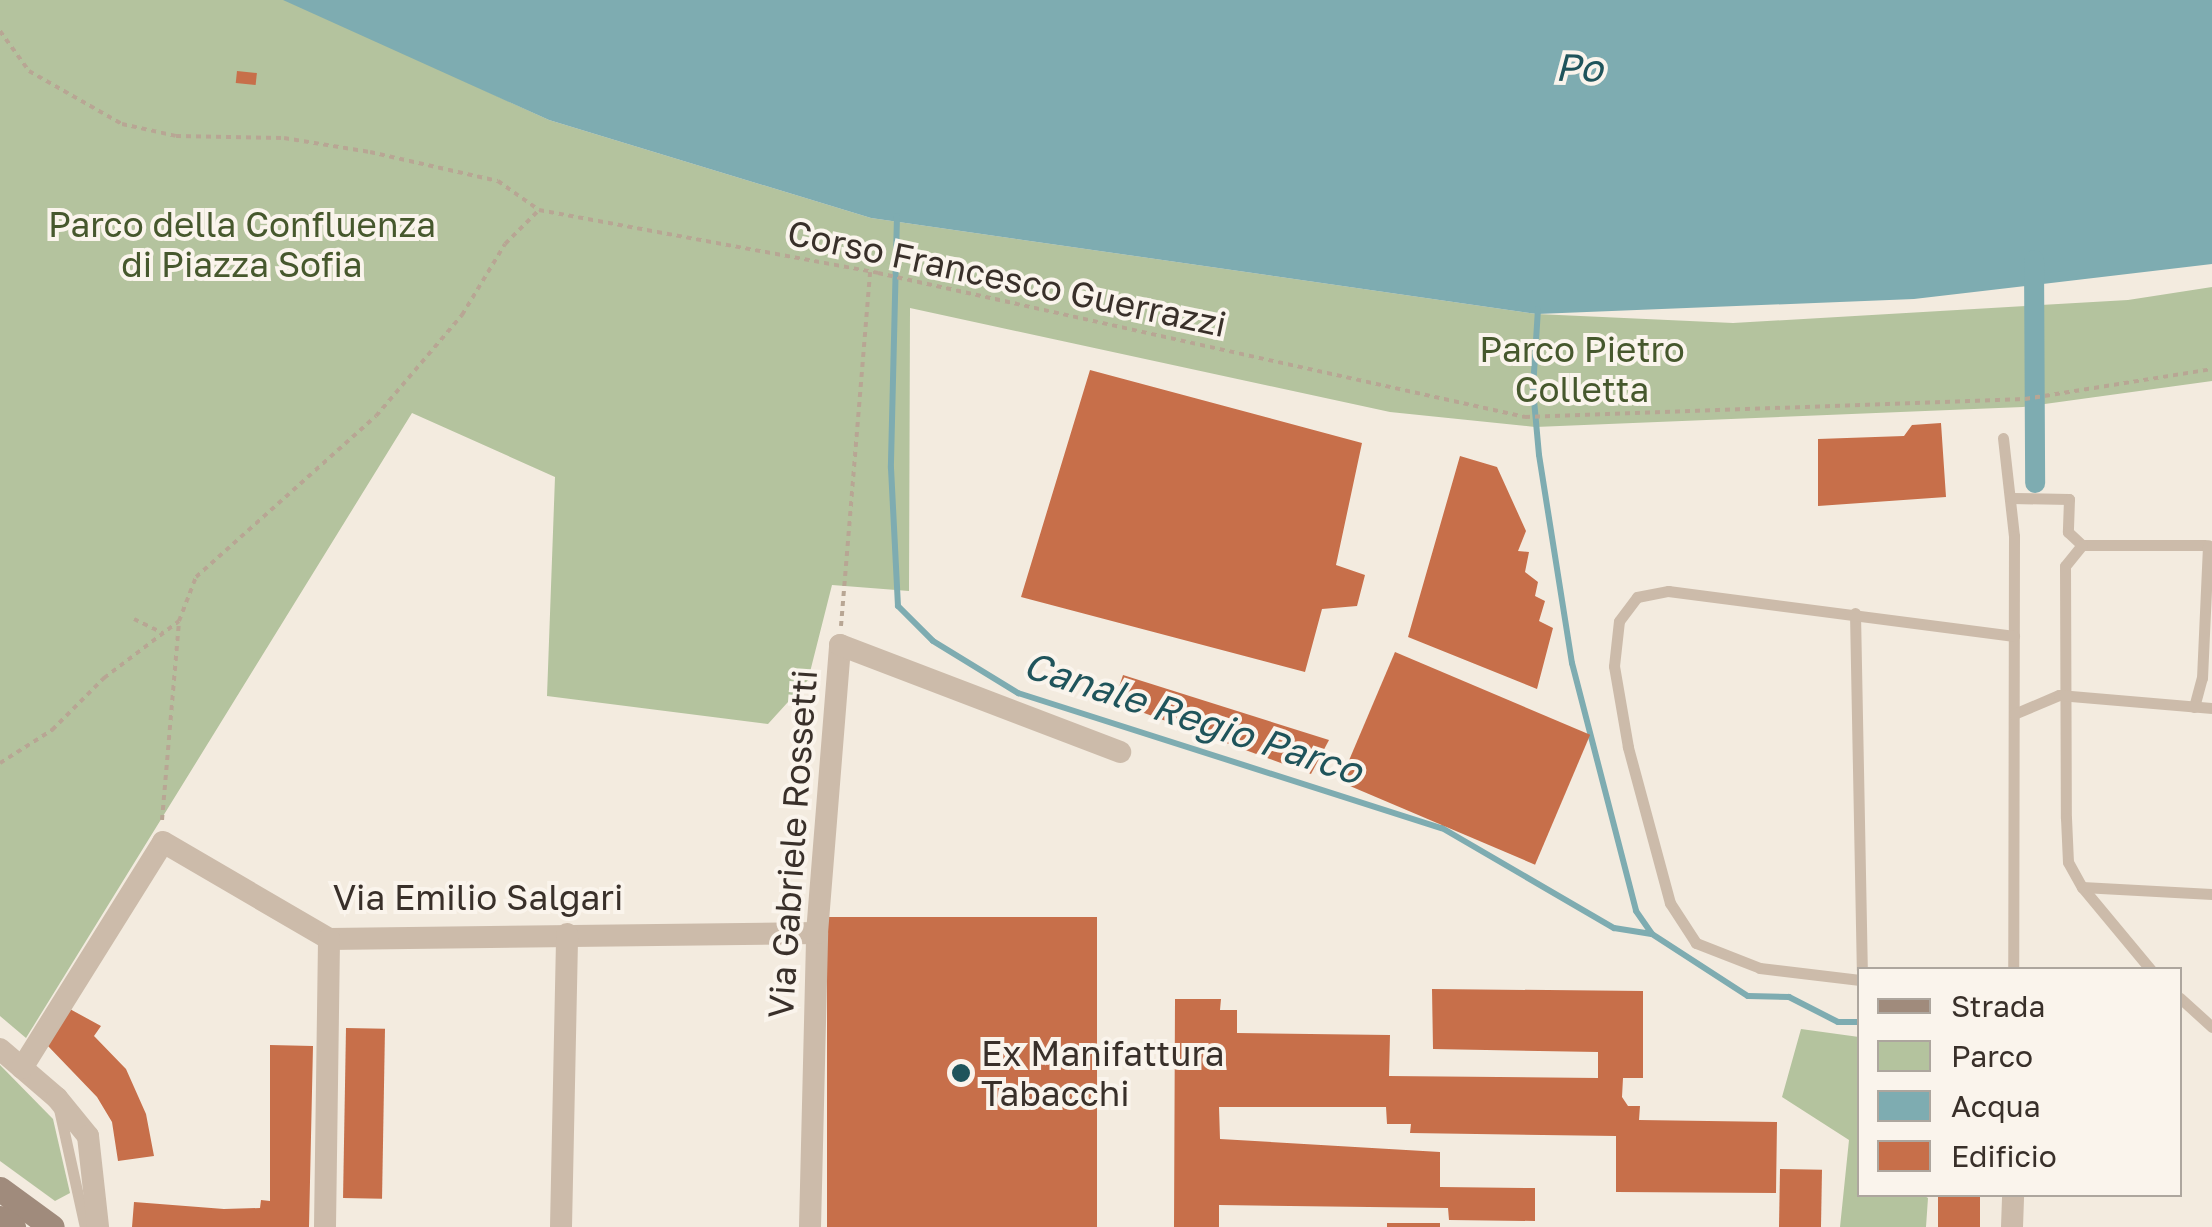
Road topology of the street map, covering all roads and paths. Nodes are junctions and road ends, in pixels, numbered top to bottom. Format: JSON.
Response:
{"nodes":[{"id":1,"x":0,"y":31,"type":"edge"},
{"id":2,"x":539,"y":210,"type":"junction"},
{"id":3,"x":870,"y":272,"type":"junction"},
{"id":4,"x":2212,"y":368,"type":"edge"},
{"id":5,"x":2003,"y":438,"type":"dead end"},
{"id":6,"x":2012,"y":498,"type":"junction"},
{"id":7,"x":2082,"y":545,"type":"junction"},
{"id":8,"x":2208,"y":545,"type":"edge"},
{"id":9,"x":1855,"y":613,"type":"junction"},
{"id":10,"x":134,"y":619,"type":"dead end"},
{"id":11,"x":179,"y":621,"type":"junction"},
{"id":12,"x":163,"y":633,"type":"junction"},
{"id":13,"x":2014,"y":636,"type":"junction"},
{"id":14,"x":840,"y":645,"type":"junction"},
{"id":15,"x":2068,"y":696,"type":"junction"},
{"id":16,"x":2194,"y":707,"type":"junction"},
{"id":17,"x":2212,"y":708,"type":"edge"},
{"id":18,"x":2014,"y":714,"type":"junction"},
{"id":19,"x":1120,"y":752,"type":"dead end"},
{"id":20,"x":0,"y":762,"type":"edge"},
{"id":21,"x":163,"y":842,"type":"junction"},
{"id":22,"x":2082,"y":886,"type":"junction"},
{"id":23,"x":2212,"y":894,"type":"edge"},
{"id":24,"x":817,"y":933,"type":"junction"},
{"id":25,"x":567,"y":934,"type":"junction"},
{"id":26,"x":329,"y":939,"type":"junction"},
{"id":27,"x":1862,"y":967,"type":"edge"},
{"id":28,"x":2013,"y":967,"type":"edge"},
{"id":29,"x":2149,"y":967,"type":"edge"},
{"id":30,"x":1857,"y":980,"type":"edge"},
{"id":31,"x":2182,"y":1000,"type":"edge"},
{"id":32,"x":2212,"y":1027,"type":"edge"},
{"id":33,"x":0,"y":1049,"type":"edge"},
{"id":34,"x":22,"y":1068,"type":"junction"},
{"id":35,"x":55,"y":1096,"type":"junction"},
{"id":36,"x":0,"y":1189,"type":"edge"},
{"id":37,"x":2012,"y":1197,"type":"edge"},
{"id":38,"x":0,"y":1218,"type":"edge"},
{"id":39,"x":13,"y":1227,"type":"edge"},
{"id":40,"x":52,"y":1227,"type":"edge"},
{"id":41,"x":84,"y":1227,"type":"edge"},
{"id":42,"x":98,"y":1227,"type":"edge"},
{"id":43,"x":326,"y":1227,"type":"edge"},
{"id":44,"x":561,"y":1227,"type":"edge"},
{"id":45,"x":810,"y":1227,"type":"edge"},
{"id":46,"x":2012,"y":1227,"type":"edge"}],
"edges":[{"from":1,"to":2,"type":"path","name":"Corso Francesco Guerrazzi"},
{"from":2,"to":3,"type":"path","name":"Corso Francesco Guerrazzi"},
{"from":2,"to":11,"type":"path"},
{"from":3,"to":4,"type":"path","name":"Corso Francesco Guerrazzi"},
{"from":3,"to":14,"type":"path"},
{"from":5,"to":6,"type":"lane"},
{"from":6,"to":7,"type":"lane"},
{"from":6,"to":13,"type":"lane"},
{"from":7,"to":8,"type":"lane"},
{"from":7,"to":15,"type":"lane"},
{"from":8,"to":16,"type":"lane"},
{"from":9,"to":13,"type":"lane"},
{"from":9,"to":27,"type":"lane"},
{"from":9,"to":30,"type":"lane"},
{"from":10,"to":12,"type":"path"},
{"from":11,"to":12,"type":"path"},
{"from":11,"to":21,"type":"path"},
{"from":12,"to":20,"type":"path"},
{"from":13,"to":18,"type":"lane"},
{"from":14,"to":19,"type":"street","name":"Via Gabriele Rossetti"},
{"from":14,"to":24,"type":"street","name":"Via Gabriele Rossetti"},
{"from":15,"to":16,"type":"lane"},
{"from":15,"to":18,"type":"lane"},
{"from":15,"to":22,"type":"lane"},
{"from":16,"to":17,"type":"lane"},
{"from":18,"to":28,"type":"lane"},
{"from":21,"to":26,"type":"street","name":"Via Emilio Salgari"},
{"from":21,"to":34,"type":"street"},
{"from":22,"to":23,"type":"lane"},
{"from":22,"to":29,"type":"lane"},
{"from":24,"to":25,"type":"street","name":"Via Emilio Salgari"},
{"from":24,"to":45,"type":"street","name":"Via Gabriele Rossetti"},
{"from":25,"to":26,"type":"street","name":"Via Emilio Salgari"},
{"from":25,"to":44,"type":"street"},
{"from":26,"to":43,"type":"street"},
{"from":31,"to":32,"type":"lane"},
{"from":33,"to":34,"type":"street"},
{"from":34,"to":35,"type":"street"},
{"from":35,"to":41,"type":"lane"},
{"from":35,"to":42,"type":"street"},
{"from":36,"to":40,"type":"main road"},
{"from":37,"to":46,"type":"street"},
{"from":38,"to":39,"type":"main road"}]}
